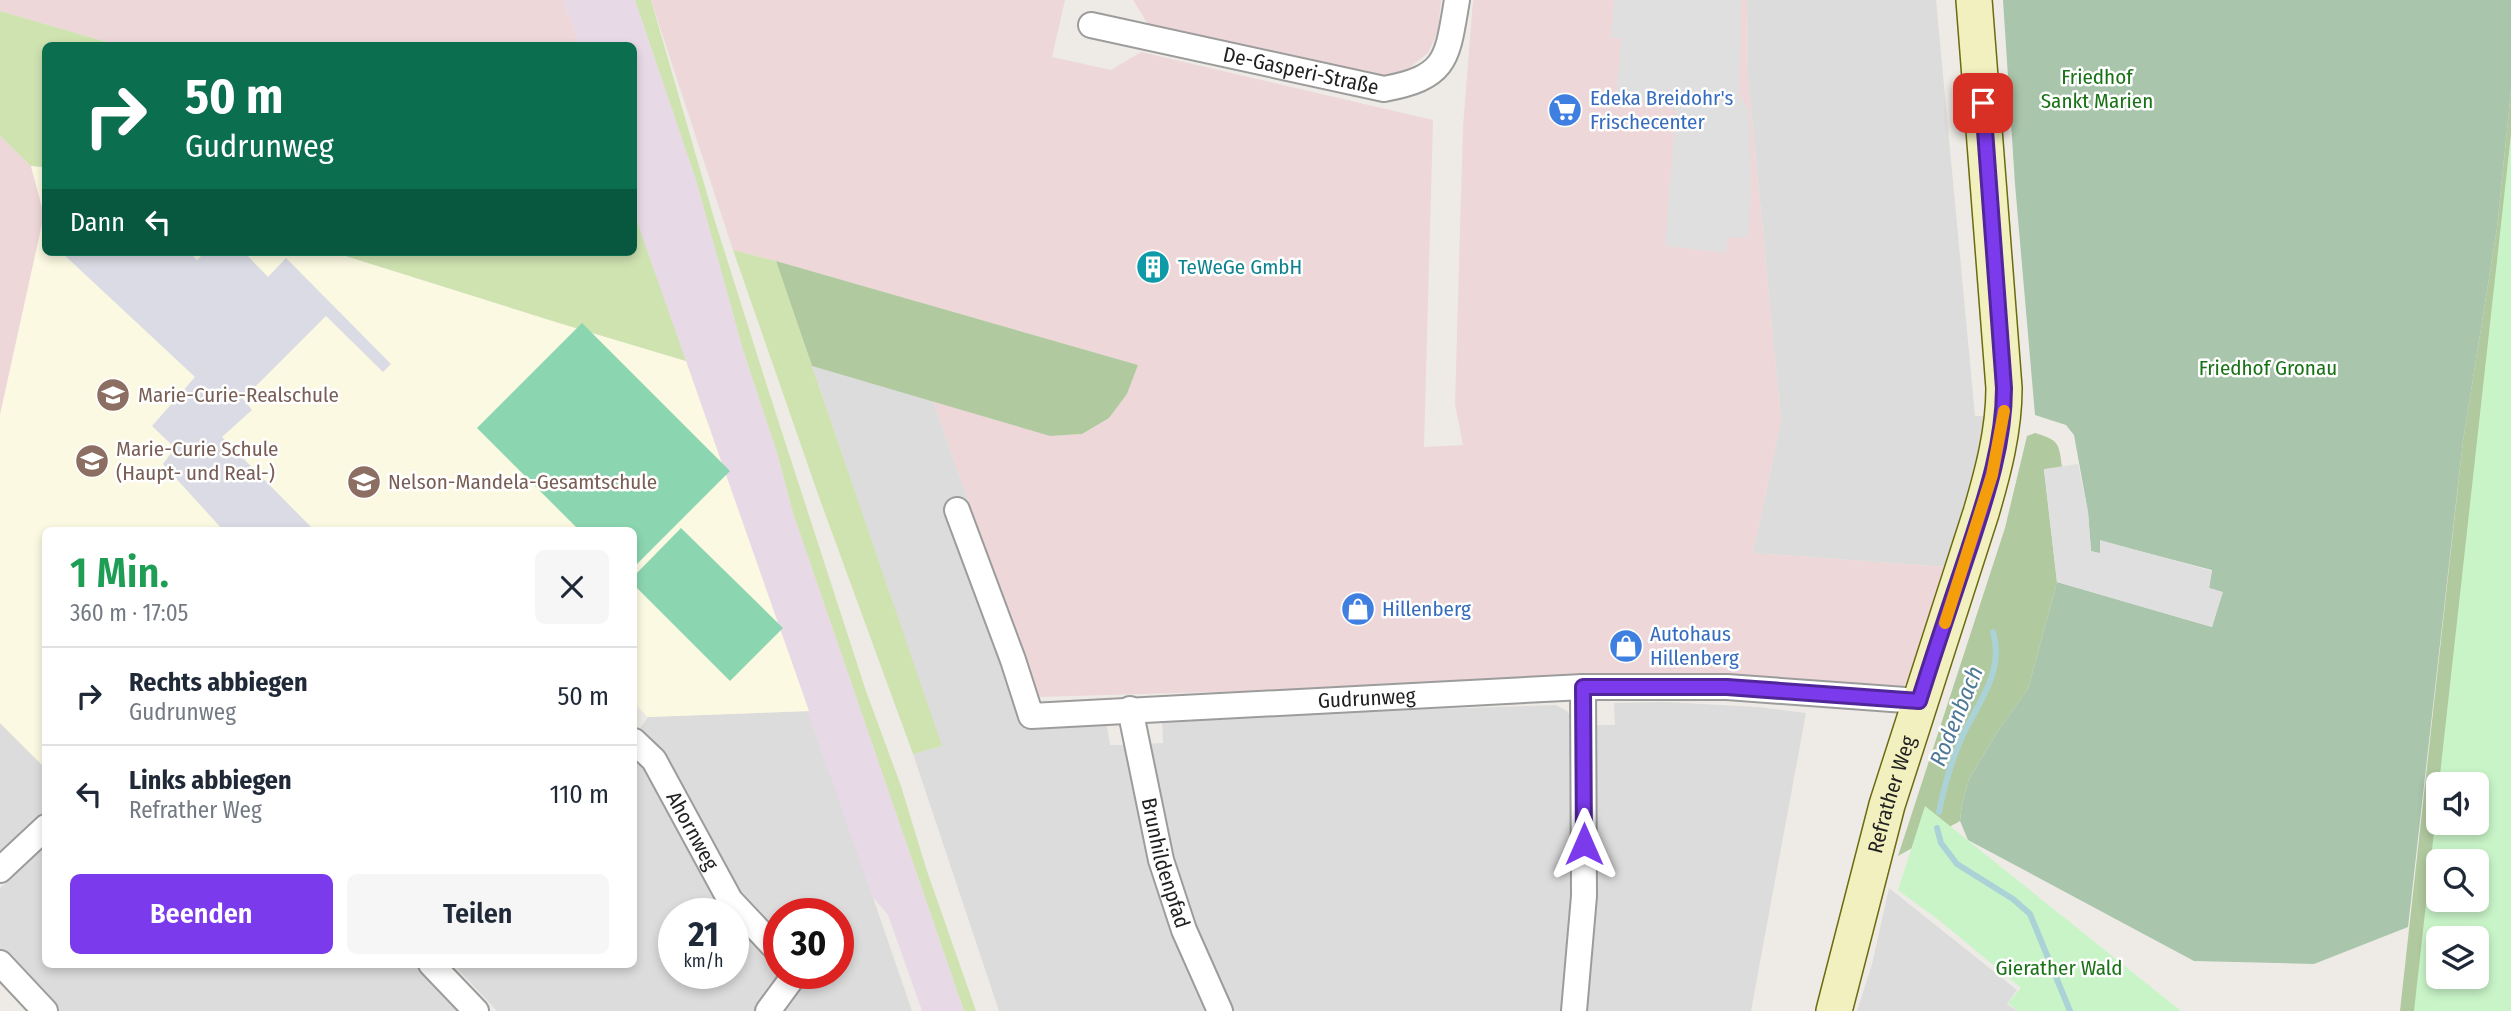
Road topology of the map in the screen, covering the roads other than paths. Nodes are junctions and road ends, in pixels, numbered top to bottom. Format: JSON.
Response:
{"nodes":[{"id":1,"x":1457,"y":0,"type":"edge"},
{"id":2,"x":1974,"y":0,"type":"edge"},
{"id":3,"x":1091,"y":25,"type":"dead end"},
{"id":4,"x":957,"y":510,"type":"dead end"},
{"id":5,"x":1583,"y":687,"type":"junction"},
{"id":6,"x":1919,"y":701,"type":"junction"},
{"id":7,"x":1130,"y":709,"type":"junction"},
{"id":8,"x":637,"y":744,"type":"edge"},
{"id":9,"x":42,"y":831,"type":"edge"},
{"id":10,"x":0,"y":870,"type":"edge"},
{"id":11,"x":763,"y":935,"type":"edge"},
{"id":12,"x":0,"y":962,"type":"edge"},
{"id":13,"x":435,"y":968,"type":"edge"},
{"id":14,"x":784,"y":989,"type":"edge"},
{"id":15,"x":45,"y":1011,"type":"edge"},
{"id":16,"x":476,"y":1011,"type":"edge"},
{"id":17,"x":768,"y":1011,"type":"edge"},
{"id":18,"x":1220,"y":1011,"type":"edge"},
{"id":19,"x":1574,"y":1011,"type":"edge"},
{"id":20,"x":1834,"y":1011,"type":"edge"}],
"edges":[{"from":1,"to":3,"type":"street","name":"De-Gasperi-Straße"},
{"from":2,"to":6,"type":"main road","name":"Refrather Weg"},
{"from":4,"to":7,"type":"street","name":"Gudrunweg"},
{"from":5,"to":6,"type":"street","name":"Gudrunweg"},
{"from":5,"to":7,"type":"street","name":"Gudrunweg"},
{"from":5,"to":19,"type":"street"},
{"from":6,"to":20,"type":"main road","name":"Refrather Weg"},
{"from":7,"to":18,"type":"street","name":"Brunhildenpfad"},
{"from":8,"to":11,"type":"street","name":"Ahornweg"},
{"from":9,"to":10,"type":"street"},
{"from":12,"to":15,"type":"street"},
{"from":13,"to":16,"type":"street"},
{"from":14,"to":17,"type":"street"}]}
